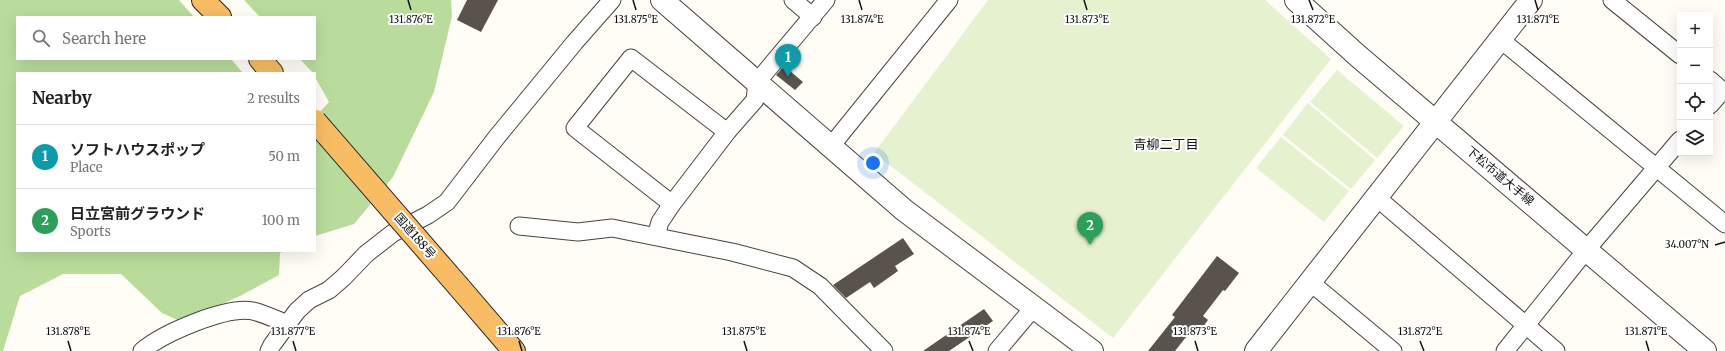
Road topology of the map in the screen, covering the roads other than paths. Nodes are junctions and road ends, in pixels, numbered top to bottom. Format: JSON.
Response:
{"nodes":[{"id":1,"x":203,"y":0,"type":"edge"},
{"id":2,"x":612,"y":0,"type":"edge"},
{"id":3,"x":662,"y":0,"type":"edge"},
{"id":4,"x":793,"y":0,"type":"edge"},
{"id":5,"x":826,"y":0,"type":"edge"},
{"id":6,"x":949,"y":0,"type":"edge"},
{"id":7,"x":1296,"y":0,"type":"edge"},
{"id":8,"x":1531,"y":0,"type":"edge"},
{"id":9,"x":1612,"y":0,"type":"edge"},
{"id":10,"x":219,"y":16,"type":"edge"},
{"id":11,"x":812,"y":17,"type":"junction"},
{"id":12,"x":1501,"y":40,"type":"junction"},
{"id":13,"x":1677,"y":53,"type":"edge"},
{"id":14,"x":261,"y":60,"type":"edge"},
{"id":15,"x":271,"y":72,"type":"edge"},
{"id":16,"x":757,"y":82,"type":"junction"},
{"id":17,"x":1719,"y":88,"type":"edge"},
{"id":18,"x":1713,"y":99,"type":"edge"},
{"id":19,"x":316,"y":122,"type":"edge"},
{"id":20,"x":1435,"y":122,"type":"junction"},
{"id":21,"x":727,"y":132,"type":"junction"},
{"id":22,"x":1677,"y":144,"type":"edge"},
{"id":23,"x":830,"y":146,"type":"junction"},
{"id":24,"x":1656,"y":168,"type":"junction"},
{"id":25,"x":1376,"y":197,"type":"junction"},
{"id":26,"x":672,"y":204,"type":"junction"},
{"id":27,"x":1725,"y":224,"type":"edge"},
{"id":28,"x":519,"y":226,"type":"dead end"},
{"id":29,"x":656,"y":236,"type":"junction"},
{"id":30,"x":1587,"y":249,"type":"junction"},
{"id":31,"x":1310,"y":282,"type":"junction"},
{"id":32,"x":1034,"y":307,"type":"junction"},
{"id":33,"x":288,"y":324,"type":"junction"},
{"id":34,"x":1526,"y":326,"type":"junction"},
{"id":35,"x":142,"y":351,"type":"edge"},
{"id":36,"x":269,"y":351,"type":"edge"},
{"id":37,"x":514,"y":351,"type":"edge"},
{"id":38,"x":884,"y":351,"type":"edge"},
{"id":39,"x":997,"y":351,"type":"edge"},
{"id":40,"x":1092,"y":351,"type":"edge"},
{"id":41,"x":1256,"y":351,"type":"edge"},
{"id":42,"x":1394,"y":351,"type":"edge"},
{"id":43,"x":1505,"y":351,"type":"edge"},
{"id":44,"x":1556,"y":351,"type":"edge"},
{"id":45,"x":1705,"y":351,"type":"edge"}],
"edges":[{"from":1,"to":10,"type":"highway"},
{"from":2,"to":33,"type":"street"},
{"from":3,"to":16,"type":"street"},
{"from":4,"to":11,"type":"street"},
{"from":5,"to":11,"type":"street"},
{"from":6,"to":23,"type":"street"},
{"from":7,"to":20,"type":"street","name":"下松市道大手線"},
{"from":8,"to":12,"type":"street"},
{"from":9,"to":13,"type":"street"},
{"from":11,"to":16,"type":"street"},
{"from":12,"to":20,"type":"street"},
{"from":12,"to":24,"type":"street"},
{"from":14,"to":15,"type":"highway"},
{"from":16,"to":21,"type":"street"},
{"from":16,"to":23,"type":"street"},
{"from":17,"to":18,"type":"street"},
{"from":19,"to":37,"type":"highway","name":"国道188号","bridge":true},
{"from":20,"to":25,"type":"street"},
{"from":20,"to":30,"type":"street","name":"下松市道大手線"},
{"from":21,"to":26,"type":"street"},
{"from":21,"to":26,"type":"street"},
{"from":22,"to":24,"type":"street"},
{"from":23,"to":32,"type":"street"},
{"from":24,"to":27,"type":"street"},
{"from":24,"to":30,"type":"street"},
{"from":25,"to":31,"type":"street"},
{"from":25,"to":34,"type":"street"},
{"from":26,"to":29,"type":"street"},
{"from":28,"to":29,"type":"street"},
{"from":29,"to":38,"type":"street"},
{"from":30,"to":34,"type":"street"},
{"from":30,"to":45,"type":"street","name":"下松市道大手線"},
{"from":31,"to":41,"type":"street"},
{"from":31,"to":42,"type":"street"},
{"from":32,"to":39,"type":"street"},
{"from":32,"to":40,"type":"street"},
{"from":33,"to":35,"type":"street"},
{"from":33,"to":36,"type":"street"},
{"from":34,"to":43,"type":"street"},
{"from":34,"to":44,"type":"street"}]}
